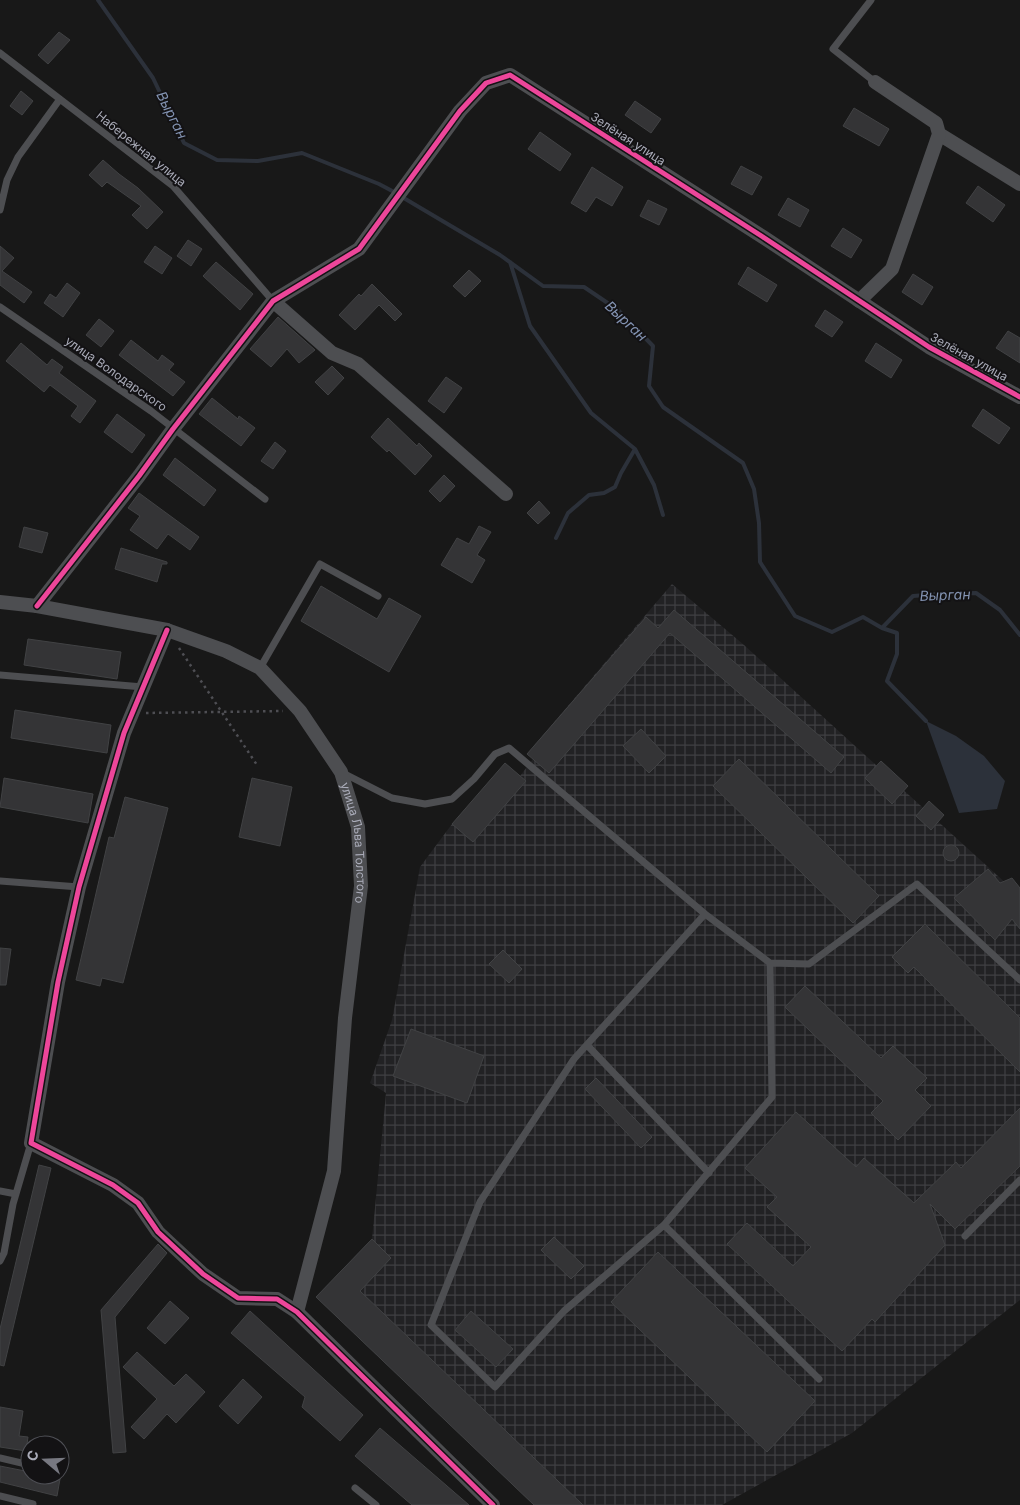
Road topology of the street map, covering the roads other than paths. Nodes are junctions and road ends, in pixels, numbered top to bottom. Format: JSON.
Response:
{"nodes":[{"id":1,"x":871,"y":0,"type":"edge"},
{"id":2,"x":0,"y":53,"type":"edge"},
{"id":3,"x":875,"y":82,"type":"joint"},
{"id":4,"x":60,"y":99,"type":"junction"},
{"id":5,"x":939,"y":134,"type":"junction"},
{"id":6,"x":1020,"y":184,"type":"edge"},
{"id":7,"x":0,"y":210,"type":"edge"},
{"id":8,"x":273,"y":301,"type":"junction"},
{"id":9,"x":859,"y":301,"type":"junction"},
{"id":10,"x":0,"y":307,"type":"edge"},
{"id":11,"x":1020,"y":397,"type":"edge"},
{"id":12,"x":173,"y":429,"type":"junction"},
{"id":13,"x":506,"y":494,"type":"dead end"},
{"id":14,"x":264,"y":499,"type":"dead end"},
{"id":15,"x":378,"y":596,"type":"dead end"},
{"id":16,"x":0,"y":602,"type":"edge"},
{"id":17,"x":37,"y":606,"type":"junction"},
{"id":18,"x":167,"y":630,"type":"junction"},
{"id":19,"x":260,"y":668,"type":"junction"},
{"id":20,"x":0,"y":675,"type":"edge"},
{"id":21,"x":143,"y":687,"type":"junction"},
{"id":22,"x":341,"y":772,"type":"junction"},
{"id":23,"x":0,"y":881,"type":"edge"},
{"id":24,"x":79,"y":887,"type":"junction"},
{"id":25,"x":705,"y":914,"type":"junction"},
{"id":26,"x":770,"y":962,"type":"junction"},
{"id":27,"x":1020,"y":980,"type":"edge"},
{"id":28,"x":587,"y":1045,"type":"junction"},
{"id":29,"x":31,"y":1144,"type":"junction"},
{"id":30,"x":709,"y":1174,"type":"junction"},
{"id":31,"x":1020,"y":1180,"type":"edge"},
{"id":32,"x":0,"y":1191,"type":"edge"},
{"id":33,"x":16,"y":1194,"type":"junction"},
{"id":34,"x":664,"y":1225,"type":"junction"},
{"id":35,"x":966,"y":1236,"type":"dead end"},
{"id":36,"x":0,"y":1261,"type":"edge"},
{"id":37,"x":296,"y":1312,"type":"junction"},
{"id":38,"x":819,"y":1379,"type":"dead end"},
{"id":39,"x":0,"y":1458,"type":"edge"},
{"id":40,"x":20,"y":1462,"type":"edge"},
{"id":41,"x":355,"y":1488,"type":"dead end"},
{"id":42,"x":0,"y":1496,"type":"edge"},
{"id":43,"x":33,"y":1504,"type":"edge"},
{"id":44,"x":376,"y":1505,"type":"edge"},
{"id":45,"x":493,"y":1505,"type":"edge"}],
"edges":[{"from":1,"to":3,"type":"lane"},
{"from":2,"to":4,"type":"lane","name":"Набережная улица"},
{"from":3,"to":5,"type":"street"},
{"from":4,"to":7,"type":"lane"},
{"from":4,"to":8,"type":"lane","name":"Набережная улица"},
{"from":5,"to":6,"type":"street"},
{"from":5,"to":9,"type":"street"},
{"from":8,"to":9,"type":"street","name":"Зелёная улица"},
{"from":8,"to":12,"type":"street"},
{"from":8,"to":13,"type":"street"},
{"from":9,"to":11,"type":"street","name":"Зелёная улица"},
{"from":10,"to":12,"type":"lane","name":"улица Володарского"},
{"from":12,"to":14,"type":"lane","name":"улица Володарского"},
{"from":12,"to":17,"type":"street"},
{"from":15,"to":19,"type":"lane"},
{"from":16,"to":17,"type":"street","name":"улица Льва Толстого"},
{"from":17,"to":18,"type":"street","name":"улица Льва Толстого"},
{"from":18,"to":19,"type":"street","name":"улица Льва Толстого"},
{"from":18,"to":21,"type":"street"},
{"from":19,"to":22,"type":"street","name":"улица Льва Толстого"},
{"from":20,"to":21,"type":"lane"},
{"from":21,"to":24,"type":"street"},
{"from":22,"to":25,"type":"lane"},
{"from":22,"to":37,"type":"street","name":"улица Льва Толстого"},
{"from":23,"to":24,"type":"lane"},
{"from":24,"to":29,"type":"street"},
{"from":25,"to":26,"type":"lane"},
{"from":25,"to":28,"type":"lane"},
{"from":26,"to":27,"type":"lane"},
{"from":26,"to":30,"type":"lane"},
{"from":28,"to":30,"type":"lane"},
{"from":28,"to":34,"type":"lane"},
{"from":29,"to":33,"type":"lane"},
{"from":29,"to":37,"type":"street"},
{"from":30,"to":34,"type":"lane"},
{"from":31,"to":35,"type":"lane"},
{"from":32,"to":33,"type":"lane"},
{"from":33,"to":36,"type":"lane"},
{"from":34,"to":38,"type":"lane"},
{"from":37,"to":45,"type":"street"},
{"from":39,"to":40,"type":"lane"},
{"from":41,"to":44,"type":"lane"},
{"from":42,"to":43,"type":"lane"}]}
